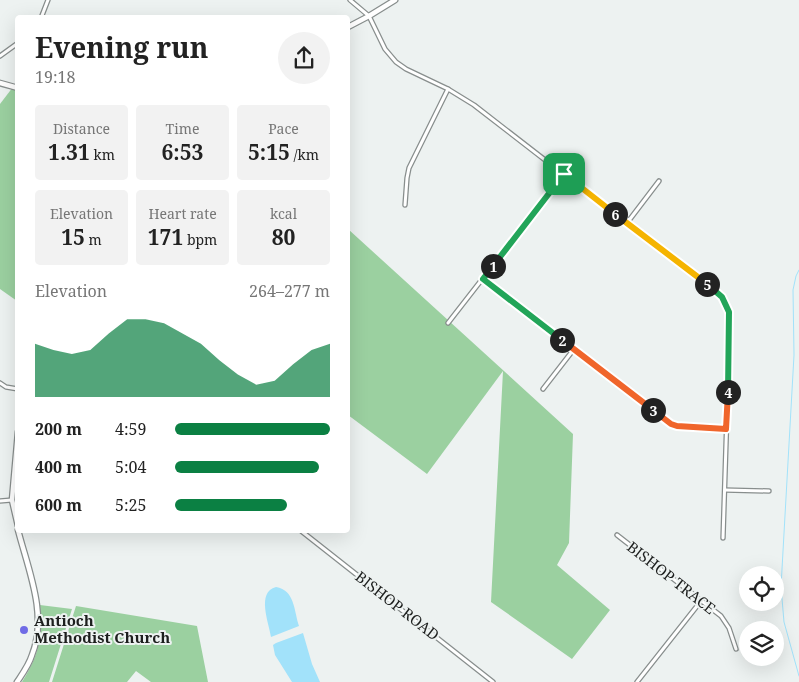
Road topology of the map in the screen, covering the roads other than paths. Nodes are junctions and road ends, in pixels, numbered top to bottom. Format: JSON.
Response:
{"nodes":[{"id":1,"x":48,"y":0,"type":"edge"},
{"id":2,"x":350,"y":0,"type":"edge"},
{"id":3,"x":395,"y":0,"type":"edge"},
{"id":4,"x":42,"y":15,"type":"edge"},
{"id":5,"x":369,"y":16,"type":"junction"},
{"id":6,"x":350,"y":26,"type":"edge"},
{"id":7,"x":15,"y":45,"type":"edge"},
{"id":8,"x":0,"y":56,"type":"edge"},
{"id":9,"x":0,"y":83,"type":"edge"},
{"id":10,"x":15,"y":87,"type":"edge"},
{"id":11,"x":448,"y":89,"type":"junction"},
{"id":12,"x":564,"y":174,"type":"junction"},
{"id":13,"x":659,"y":181,"type":"dead end"},
{"id":14,"x":405,"y":205,"type":"dead end"},
{"id":15,"x":627,"y":223,"type":"junction"},
{"id":16,"x":483,"y":279,"type":"junction"},
{"id":17,"x":448,"y":323,"type":"dead end"},
{"id":18,"x":574,"y":349,"type":"junction"},
{"id":19,"x":0,"y":383,"type":"edge"},
{"id":20,"x":15,"y":388,"type":"edge"},
{"id":21,"x":543,"y":390,"type":"dead end"},
{"id":22,"x":726,"y":429,"type":"junction"},
{"id":23,"x":15,"y":466,"type":"edge"},
{"id":24,"x":725,"y":490,"type":"junction"},
{"id":25,"x":769,"y":491,"type":"dead end"},
{"id":26,"x":12,"y":500,"type":"junction"},
{"id":27,"x":0,"y":501,"type":"edge"},
{"id":28,"x":15,"y":513,"type":"edge"},
{"id":29,"x":19,"y":533,"type":"edge"},
{"id":30,"x":304,"y":533,"type":"edge"},
{"id":31,"x":617,"y":535,"type":"dead end"},
{"id":32,"x":723,"y":538,"type":"dead end"},
{"id":33,"x":701,"y":601,"type":"junction"},
{"id":34,"x":736,"y":649,"type":"dead end"},
{"id":35,"x":17,"y":682,"type":"edge"},
{"id":36,"x":494,"y":682,"type":"edge"},
{"id":37,"x":637,"y":682,"type":"edge"}],
"edges":[{"from":1,"to":4,"type":"street"},
{"from":2,"to":5,"type":"street"},
{"from":3,"to":5,"type":"street"},
{"from":5,"to":6,"type":"street"},
{"from":5,"to":11,"type":"street"},
{"from":7,"to":8,"type":"street"},
{"from":9,"to":10,"type":"street"},
{"from":11,"to":12,"type":"street"},
{"from":11,"to":14,"type":"street"},
{"from":12,"to":15,"type":"street"},
{"from":12,"to":16,"type":"street"},
{"from":13,"to":15,"type":"street"},
{"from":15,"to":22,"type":"street"},
{"from":16,"to":17,"type":"street"},
{"from":16,"to":18,"type":"street"},
{"from":18,"to":21,"type":"street"},
{"from":18,"to":22,"type":"street"},
{"from":19,"to":20,"type":"street"},
{"from":22,"to":24,"type":"street"},
{"from":23,"to":26,"type":"street"},
{"from":24,"to":25,"type":"street"},
{"from":24,"to":32,"type":"street"},
{"from":26,"to":27,"type":"street"},
{"from":26,"to":28,"type":"street"},
{"from":29,"to":35,"type":"street"},
{"from":30,"to":36,"type":"street","name":"BISHOP ROAD"},
{"from":31,"to":33,"type":"street","name":"BISHOP TRACE"},
{"from":33,"to":34,"type":"street","name":"BISHOP TRACE"},
{"from":33,"to":37,"type":"street"}]}
